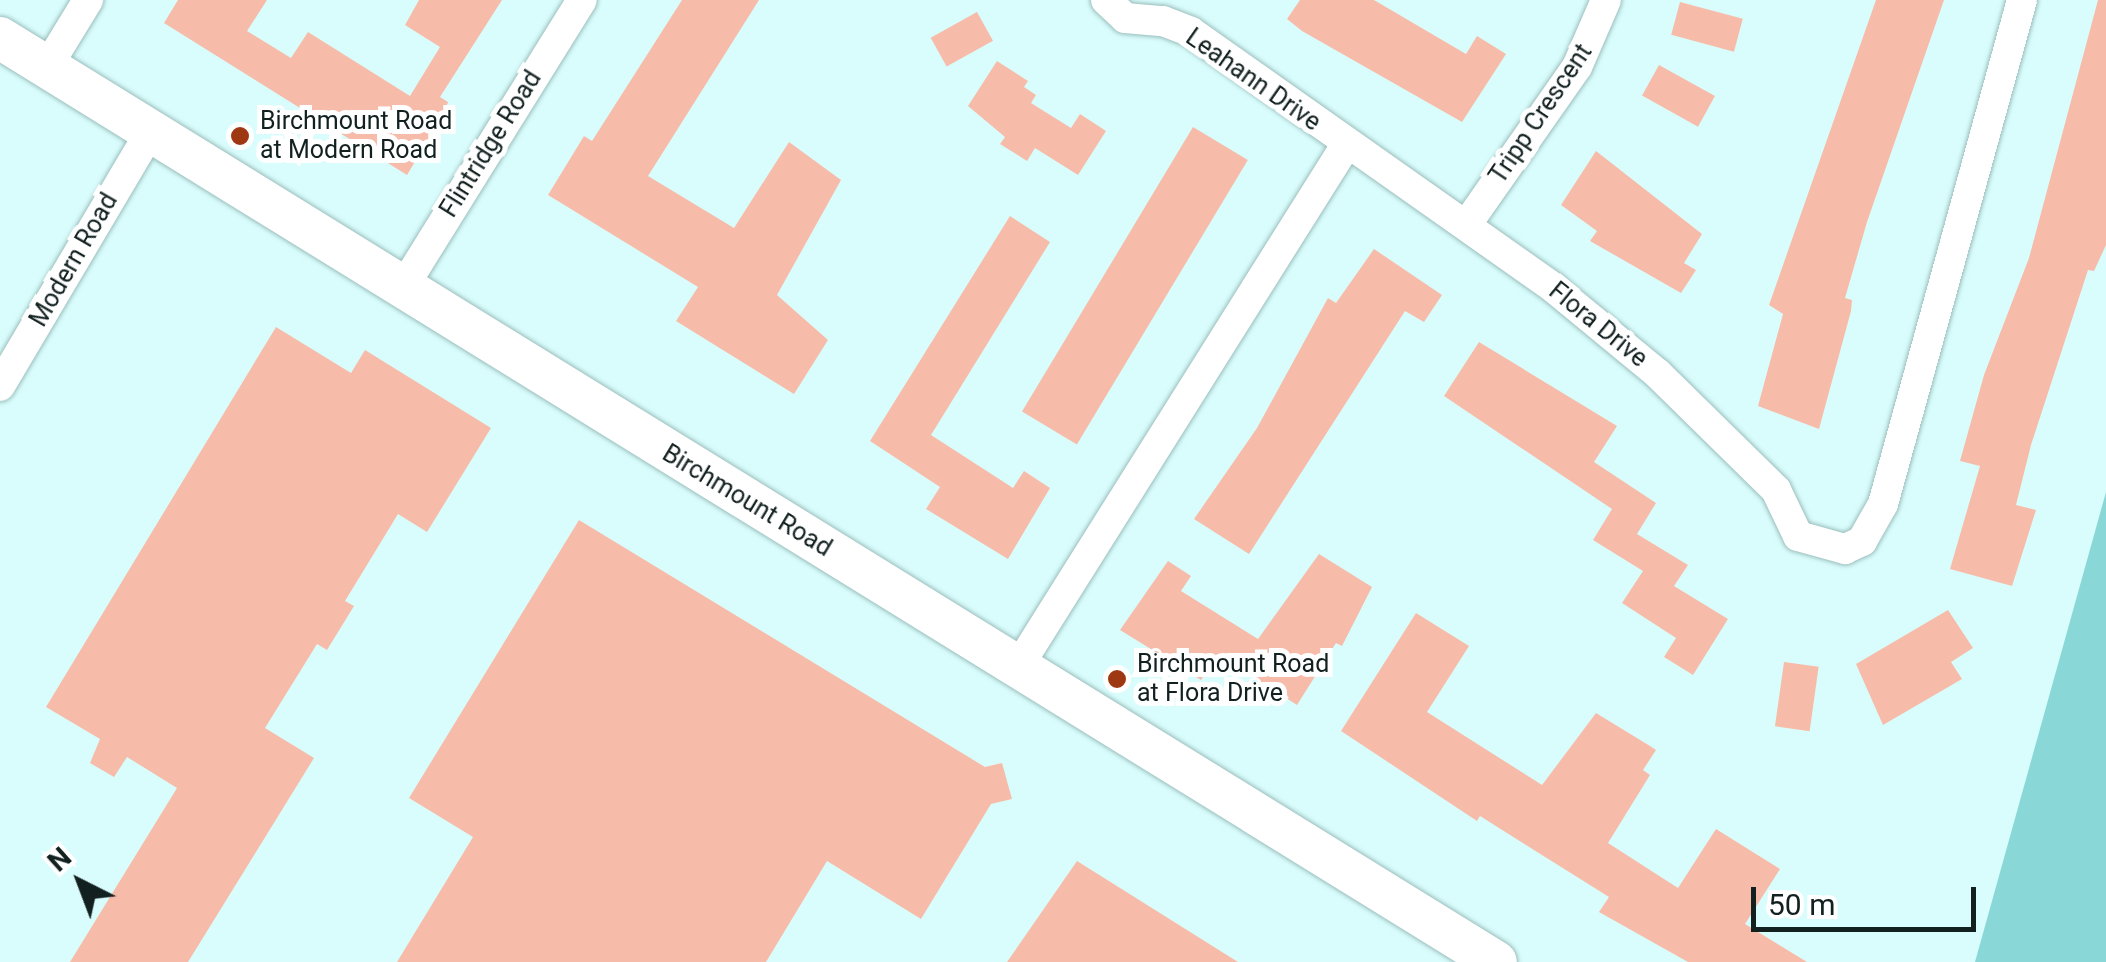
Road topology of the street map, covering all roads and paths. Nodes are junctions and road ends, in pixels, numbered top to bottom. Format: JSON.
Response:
{"nodes":[{"id":1,"x":88,"y":0,"type":"edge"},
{"id":2,"x":582,"y":0,"type":"edge"},
{"id":3,"x":1106,"y":0,"type":"edge"},
{"id":4,"x":1606,"y":0,"type":"edge"},
{"id":5,"x":2022,"y":0,"type":"edge"},
{"id":6,"x":0,"y":38,"type":"edge"},
{"id":7,"x":47,"y":67,"type":"junction"},
{"id":8,"x":149,"y":134,"type":"junction"},
{"id":9,"x":1346,"y":145,"type":"junction"},
{"id":10,"x":1467,"y":224,"type":"junction"},
{"id":11,"x":402,"y":290,"type":"junction"},
{"id":12,"x":0,"y":386,"type":"edge"},
{"id":13,"x":1018,"y":668,"type":"junction"},
{"id":14,"x":1496,"y":962,"type":"edge"}],
"edges":[{"from":1,"to":7,"type":"street"},
{"from":2,"to":11,"type":"street","name":"Flintridge Road"},
{"from":3,"to":9,"type":"street","name":"Leahann Drive"},
{"from":4,"to":10,"type":"street","name":"Tripp Crescent"},
{"from":5,"to":10,"type":"street","name":"Flora Drive"},
{"from":6,"to":7,"type":"main road","name":"Birchmount Road"},
{"from":7,"to":8,"type":"main road","name":"Birchmount Road"},
{"from":8,"to":11,"type":"main road","name":"Birchmount Road"},
{"from":8,"to":12,"type":"street","name":"Modern Road"},
{"from":9,"to":10,"type":"street","name":"Flora Drive"},
{"from":9,"to":13,"type":"street"},
{"from":11,"to":13,"type":"main road","name":"Birchmount Road"},
{"from":13,"to":14,"type":"main road","name":"Birchmount Road"}]}
